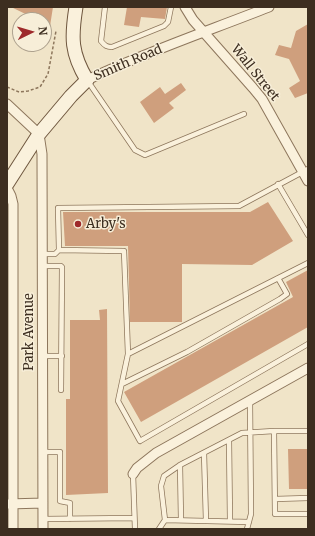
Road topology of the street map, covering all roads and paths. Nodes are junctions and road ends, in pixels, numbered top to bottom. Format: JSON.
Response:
{"nodes":[{"id":1,"x":76,"y":7,"type":"edge"},
{"id":2,"x":105,"y":7,"type":"edge"},
{"id":3,"x":171,"y":7,"type":"edge"},
{"id":4,"x":185,"y":7,"type":"edge"},
{"id":5,"x":269,"y":7,"type":"edge"},
{"id":6,"x":56,"y":31,"type":"dead end"},
{"id":7,"x":205,"y":32,"type":"junction"},
{"id":8,"x":87,"y":80,"type":"junction"},
{"id":9,"x":7,"y":87,"type":"edge"},
{"id":10,"x":7,"y":104,"type":"edge"},
{"id":11,"x":244,"y":114,"type":"dead end"},
{"id":12,"x":39,"y":134,"type":"junction"},
{"id":13,"x":305,"y":170,"type":"edge"},
{"id":14,"x":308,"y":181,"type":"edge"},
{"id":15,"x":7,"y":184,"type":"edge"},
{"id":16,"x":278,"y":184,"type":"junction"},
{"id":17,"x":7,"y":188,"type":"edge"},
{"id":18,"x":308,"y":235,"type":"edge"},
{"id":19,"x":59,"y":250,"type":"junction"},
{"id":20,"x":42,"y":254,"type":"junction"},
{"id":21,"x":308,"y":263,"type":"edge"},
{"id":22,"x":42,"y":266,"type":"junction"},
{"id":23,"x":278,"y":278,"type":"junction"},
{"id":24,"x":308,"y":344,"type":"edge"},
{"id":25,"x":128,"y":354,"type":"junction"},
{"id":26,"x":42,"y":356,"type":"junction"},
{"id":27,"x":62,"y":356,"type":"junction"},
{"id":28,"x":308,"y":368,"type":"edge"},
{"id":29,"x":122,"y":384,"type":"junction"},
{"id":30,"x":61,"y":390,"type":"dead end"},
{"id":31,"x":250,"y":401,"type":"junction"},
{"id":32,"x":274,"y":431,"type":"junction"},
{"id":33,"x":308,"y":431,"type":"edge"},
{"id":34,"x":250,"y":433,"type":"junction"},
{"id":35,"x":229,"y":440,"type":"junction"},
{"id":36,"x":43,"y":452,"type":"junction"},
{"id":37,"x":204,"y":453,"type":"junction"},
{"id":38,"x":180,"y":465,"type":"junction"},
{"id":39,"x":133,"y":474,"type":"joint"},
{"id":40,"x":308,"y":498,"type":"edge"},
{"id":41,"x":275,"y":499,"type":"junction"},
{"id":42,"x":43,"y":503,"type":"junction"},
{"id":43,"x":10,"y":504,"type":"edge"},
{"id":44,"x":308,"y":514,"type":"edge"},
{"id":45,"x":134,"y":518,"type":"junction"},
{"id":46,"x":42,"y":519,"type":"junction"},
{"id":47,"x":70,"y":519,"type":"junction"},
{"id":48,"x":165,"y":520,"type":"junction"},
{"id":49,"x":181,"y":520,"type":"junction"},
{"id":50,"x":206,"y":521,"type":"junction"},
{"id":51,"x":230,"y":521,"type":"junction"},
{"id":52,"x":249,"y":522,"type":"junction"},
{"id":53,"x":13,"y":529,"type":"edge"},
{"id":54,"x":43,"y":529,"type":"edge"},
{"id":55,"x":135,"y":529,"type":"edge"},
{"id":56,"x":159,"y":529,"type":"edge"},
{"id":57,"x":247,"y":529,"type":"edge"}],
"edges":[{"from":1,"to":8,"type":"main road"},
{"from":2,"to":3,"type":"lane"},
{"from":4,"to":7,"type":"street","name":"Wall Street"},
{"from":5,"to":7,"type":"street","name":"Smith Road"},
{"from":6,"to":9,"type":"path"},
{"from":7,"to":8,"type":"street","name":"Smith Road"},
{"from":7,"to":13,"type":"street","name":"Wall Street"},
{"from":8,"to":11,"type":"lane"},
{"from":8,"to":12,"type":"main road","name":"Smith Road"},
{"from":10,"to":12,"type":"street"},
{"from":12,"to":15,"type":"main road","name":"Smith Road"},
{"from":12,"to":20,"type":"street","name":"Park Avenue"},
{"from":13,"to":14,"type":"street","name":"Wall Street"},
{"from":13,"to":16,"type":"lane"},
{"from":16,"to":18,"type":"lane"},
{"from":16,"to":19,"type":"lane"},
{"from":17,"to":43,"type":"street","name":"Park Avenue"},
{"from":19,"to":20,"type":"lane"},
{"from":19,"to":25,"type":"lane"},
{"from":20,"to":22,"type":"street","name":"Park Avenue"},
{"from":21,"to":23,"type":"lane"},
{"from":22,"to":26,"type":"street","name":"Park Avenue"},
{"from":22,"to":27,"type":"lane"},
{"from":23,"to":25,"type":"lane"},
{"from":23,"to":29,"type":"lane"},
{"from":24,"to":29,"type":"lane"},
{"from":25,"to":29,"type":"lane"},
{"from":26,"to":27,"type":"lane"},
{"from":26,"to":36,"type":"street","name":"Park Avenue"},
{"from":27,"to":30,"type":"lane"},
{"from":28,"to":31,"type":"street"},
{"from":31,"to":34,"type":"lane"},
{"from":31,"to":39,"type":"street"},
{"from":32,"to":33,"type":"lane"},
{"from":32,"to":34,"type":"lane"},
{"from":32,"to":41,"type":"lane"},
{"from":34,"to":35,"type":"lane"},
{"from":34,"to":52,"type":"lane"},
{"from":35,"to":37,"type":"lane"},
{"from":35,"to":51,"type":"lane"},
{"from":36,"to":42,"type":"street","name":"Park Avenue"},
{"from":36,"to":47,"type":"lane"},
{"from":37,"to":38,"type":"lane"},
{"from":37,"to":50,"type":"lane"},
{"from":38,"to":48,"type":"lane"},
{"from":38,"to":49,"type":"lane"},
{"from":39,"to":45,"type":"lane"},
{"from":40,"to":41,"type":"lane"},
{"from":41,"to":44,"type":"lane"},
{"from":42,"to":43,"type":"street"},
{"from":42,"to":46,"type":"street","name":"Park Avenue"},
{"from":43,"to":53,"type":"street","name":"Park Avenue"},
{"from":45,"to":47,"type":"lane"},
{"from":45,"to":55,"type":"lane"},
{"from":46,"to":47,"type":"lane"},
{"from":46,"to":54,"type":"street","name":"Park Avenue"},
{"from":48,"to":49,"type":"lane"},
{"from":48,"to":56,"type":"lane"},
{"from":49,"to":50,"type":"lane"},
{"from":50,"to":51,"type":"lane"},
{"from":51,"to":52,"type":"lane"},
{"from":52,"to":57,"type":"lane"}]}
